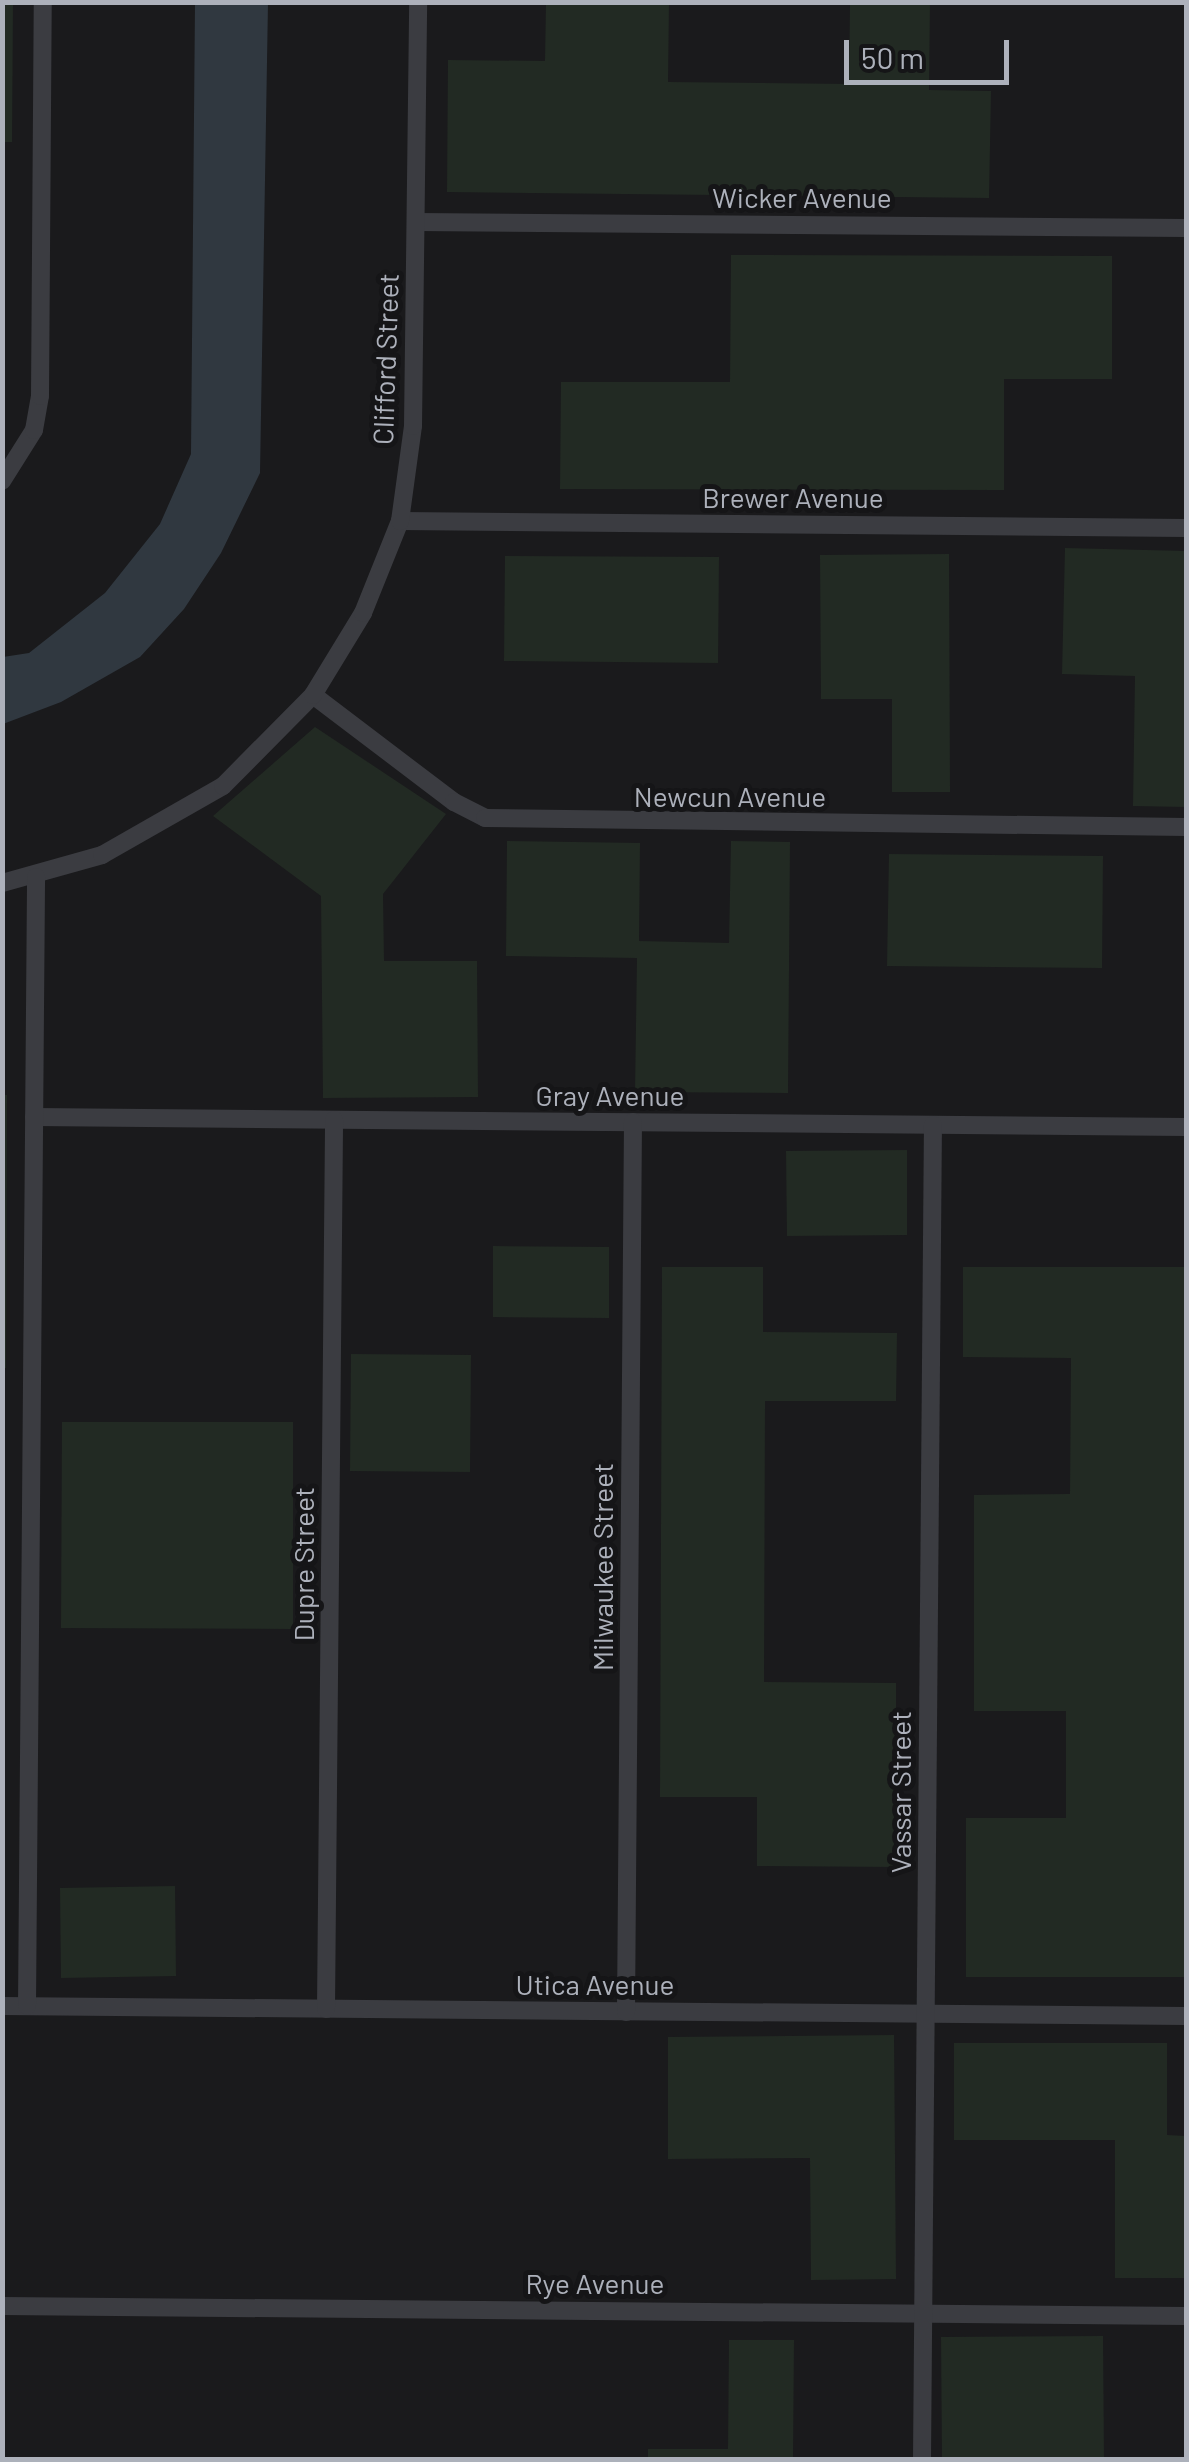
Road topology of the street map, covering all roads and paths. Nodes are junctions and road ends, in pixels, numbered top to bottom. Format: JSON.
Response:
{"nodes":[{"id":1,"x":43,"y":2,"type":"edge"},
{"id":2,"x":418,"y":2,"type":"edge"},
{"id":3,"x":416,"y":222,"type":"junction"},
{"id":4,"x":1186,"y":228,"type":"edge"},
{"id":5,"x":2,"y":481,"type":"edge"},
{"id":6,"x":400,"y":521,"type":"junction"},
{"id":7,"x":1186,"y":528,"type":"edge"},
{"id":8,"x":313,"y":695,"type":"junction"},
{"id":9,"x":1186,"y":827,"type":"edge"},
{"id":10,"x":36,"y":877,"type":"junction"},
{"id":11,"x":2,"y":883,"type":"edge"},
{"id":12,"x":34,"y":1117,"type":"junction"},
{"id":13,"x":334,"y":1120,"type":"junction"},
{"id":14,"x":633,"y":1122,"type":"junction"},
{"id":15,"x":933,"y":1125,"type":"junction"},
{"id":16,"x":1186,"y":1127,"type":"edge"},
{"id":17,"x":2,"y":2006,"type":"edge"},
{"id":18,"x":27,"y":2006,"type":"junction"},
{"id":19,"x":326,"y":2009,"type":"junction"},
{"id":20,"x":626,"y":2012,"type":"junction"},
{"id":21,"x":926,"y":2014,"type":"junction"},
{"id":22,"x":1186,"y":2016,"type":"edge"},
{"id":23,"x":2,"y":2306,"type":"edge"},
{"id":24,"x":923,"y":2314,"type":"junction"},
{"id":25,"x":1186,"y":2316,"type":"edge"},
{"id":26,"x":922,"y":2460,"type":"edge"}],
"edges":[{"from":1,"to":5,"type":"street"},
{"from":2,"to":3,"type":"street","name":"Clifford Street"},
{"from":3,"to":4,"type":"street","name":"Wicker Avenue"},
{"from":3,"to":6,"type":"street","name":"Clifford Street"},
{"from":6,"to":7,"type":"street","name":"Brewer Avenue"},
{"from":6,"to":8,"type":"street","name":"Clifford Street"},
{"from":8,"to":9,"type":"street","name":"Newcun Avenue"},
{"from":8,"to":10,"type":"street","name":"Clifford Street"},
{"from":10,"to":11,"type":"street","name":"Clifford Street"},
{"from":10,"to":12,"type":"street"},
{"from":12,"to":13,"type":"street","name":"Gray Avenue"},
{"from":12,"to":18,"type":"street"},
{"from":13,"to":14,"type":"street","name":"Gray Avenue"},
{"from":13,"to":19,"type":"street","name":"Dupre Street"},
{"from":14,"to":15,"type":"street","name":"Gray Avenue"},
{"from":14,"to":20,"type":"street","name":"Milwaukee Street"},
{"from":15,"to":16,"type":"street","name":"Gray Avenue"},
{"from":15,"to":21,"type":"street","name":"Vassar Street"},
{"from":17,"to":18,"type":"street","name":"Utica Avenue"},
{"from":18,"to":19,"type":"street","name":"Utica Avenue"},
{"from":19,"to":20,"type":"street","name":"Utica Avenue"},
{"from":20,"to":21,"type":"street","name":"Utica Avenue"},
{"from":21,"to":22,"type":"street","name":"Utica Avenue"},
{"from":21,"to":24,"type":"street","name":"Vassar Street"},
{"from":23,"to":24,"type":"street","name":"Rye Avenue"},
{"from":24,"to":25,"type":"street","name":"Rye Avenue"},
{"from":24,"to":26,"type":"street","name":"Vassar Street"}]}
